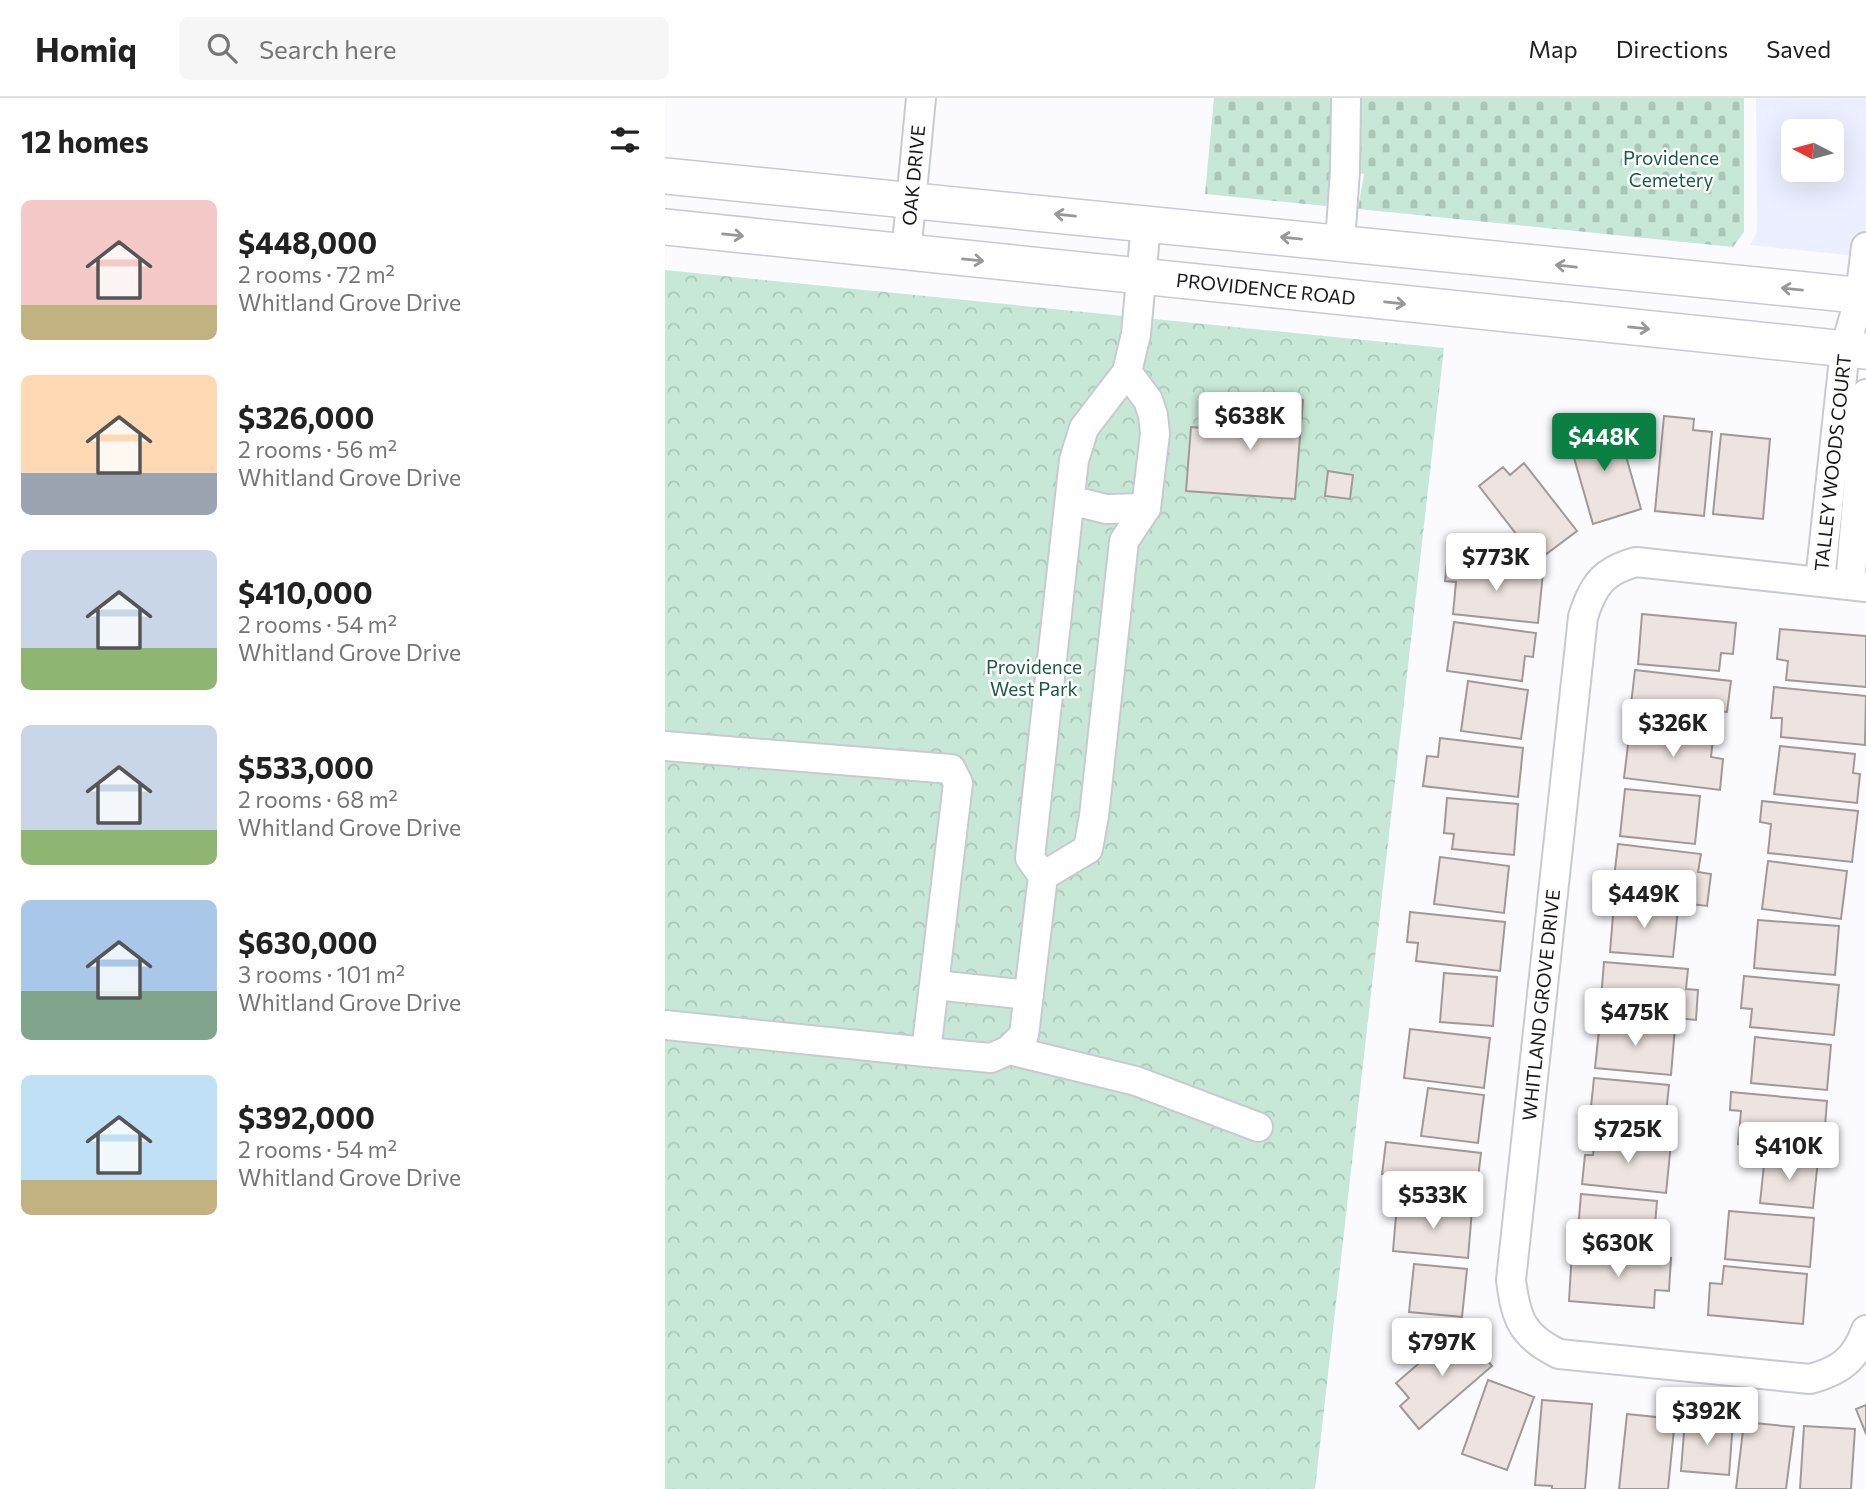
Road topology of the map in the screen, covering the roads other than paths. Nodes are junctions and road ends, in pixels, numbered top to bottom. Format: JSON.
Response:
{"nodes":[{"id":1,"x":921,"y":98,"type":"edge"},
{"id":2,"x":1346,"y":98,"type":"edge"},
{"id":3,"x":665,"y":176,"type":"edge"},
{"id":4,"x":911,"y":199,"type":"junction"},
{"id":5,"x":1146,"y":224,"type":"junction"},
{"id":6,"x":665,"y":227,"type":"edge"},
{"id":7,"x":1340,"y":243,"type":"junction"},
{"id":8,"x":1866,"y":247,"type":"edge"},
{"id":9,"x":905,"y":254,"type":"junction"},
{"id":10,"x":1140,"y":277,"type":"junction"},
{"id":11,"x":1861,"y":324,"type":"edge"},
{"id":12,"x":1127,"y":372,"type":"junction"},
{"id":13,"x":1866,"y":394,"type":"edge"},
{"id":14,"x":1070,"y":500,"type":"junction"},
{"id":15,"x":1146,"y":508,"type":"junction"},
{"id":16,"x":1820,"y":581,"type":"junction"},
{"id":17,"x":1858,"y":586,"type":"edge"},
{"id":18,"x":665,"y":746,"type":"edge"},
{"id":19,"x":1042,"y":876,"type":"junction"},
{"id":20,"x":936,"y":985,"type":"junction"},
{"id":21,"x":1029,"y":995,"type":"junction"},
{"id":22,"x":665,"y":1024,"type":"edge"},
{"id":23,"x":1009,"y":1050,"type":"junction"},
{"id":24,"x":926,"y":1052,"type":"junction"},
{"id":25,"x":1258,"y":1127,"type":"dead end"},
{"id":26,"x":1866,"y":1330,"type":"edge"}],
"edges":[{"from":1,"to":4,"type":"street","name":"OAK DRIVE"},
{"from":2,"to":7,"type":"street"},
{"from":3,"to":4,"type":"main road"},
{"from":5,"to":4,"type":"main road","one_way":true},
{"from":4,"to":9,"type":"street","name":"OAK DRIVE"},
{"from":7,"to":5,"type":"main road","one_way":true},
{"from":5,"to":10,"type":"street"},
{"from":6,"to":9,"type":"main road","name":"PROVIDENCE ROAD","one_way":true},
{"from":11,"to":7,"type":"main road","one_way":true},
{"from":8,"to":11,"type":"street","name":"TALLEY WOODS COURT"},
{"from":9,"to":10,"type":"main road","name":"PROVIDENCE ROAD","one_way":true},
{"from":10,"to":11,"type":"main road","name":"PROVIDENCE ROAD","one_way":true},
{"from":10,"to":12,"type":"street"},
{"from":11,"to":16,"type":"street","name":"TALLEY WOODS COURT"},
{"from":12,"to":14,"type":"street"},
{"from":12,"to":15,"type":"street"},
{"from":13,"to":17,"type":"street","name":"TALLEY WOODS COURT"},
{"from":14,"to":15,"type":"street"},
{"from":14,"to":19,"type":"street"},
{"from":15,"to":19,"type":"street"},
{"from":16,"to":17,"type":"street","name":"WHITLAND GROVE DRIVE"},
{"from":16,"to":26,"type":"street","name":"WHITLAND GROVE DRIVE"},
{"from":18,"to":20,"type":"street"},
{"from":19,"to":21,"type":"street"},
{"from":20,"to":21,"type":"street"},
{"from":20,"to":24,"type":"street"},
{"from":21,"to":23,"type":"street"},
{"from":22,"to":24,"type":"street"},
{"from":23,"to":24,"type":"street"},
{"from":23,"to":25,"type":"street"}]}
